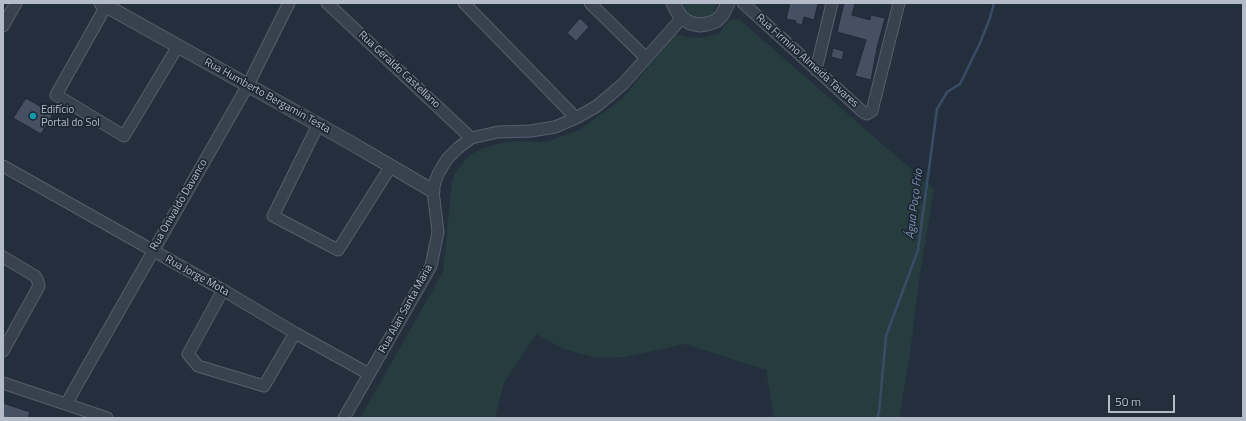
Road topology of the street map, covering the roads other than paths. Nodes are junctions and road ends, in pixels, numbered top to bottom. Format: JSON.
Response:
{"nodes":[{"id":1,"x":16,"y":3,"type":"edge"},
{"id":2,"x":327,"y":3,"type":"edge"},
{"id":3,"x":464,"y":3,"type":"edge"},
{"id":4,"x":590,"y":3,"type":"edge"},
{"id":5,"x":673,"y":3,"type":"edge"},
{"id":6,"x":728,"y":3,"type":"edge"},
{"id":7,"x":743,"y":3,"type":"edge"},
{"id":8,"x":758,"y":3,"type":"edge"},
{"id":9,"x":832,"y":3,"type":"edge"},
{"id":10,"x":899,"y":3,"type":"edge"},
{"id":11,"x":104,"y":4,"type":"edge"},
{"id":12,"x":284,"y":5,"type":"edge"},
{"id":13,"x":756,"y":14,"type":"junction"},
{"id":14,"x":682,"y":18,"type":"junction"},
{"id":15,"x":3,"y":26,"type":"edge"},
{"id":16,"x":178,"y":46,"type":"junction"},
{"id":17,"x":646,"y":58,"type":"junction"},
{"id":18,"x":816,"y":70,"type":"junction"},
{"id":19,"x":248,"y":85,"type":"junction"},
{"id":20,"x":576,"y":118,"type":"junction"},
{"id":21,"x":318,"y":125,"type":"junction"},
{"id":22,"x":471,"y":138,"type":"junction"},
{"id":23,"x":3,"y":166,"type":"edge"},
{"id":24,"x":391,"y":166,"type":"junction"},
{"id":25,"x":433,"y":191,"type":"junction"},
{"id":26,"x":153,"y":251,"type":"junction"},
{"id":27,"x":3,"y":257,"type":"edge"},
{"id":28,"x":223,"y":290,"type":"junction"},
{"id":29,"x":295,"y":333,"type":"junction"},
{"id":30,"x":3,"y":351,"type":"edge"},
{"id":31,"x":369,"y":374,"type":"junction"},
{"id":32,"x":3,"y":383,"type":"edge"},
{"id":33,"x":66,"y":404,"type":"junction"},
{"id":34,"x":107,"y":418,"type":"edge"},
{"id":35,"x":344,"y":418,"type":"edge"}],
"edges":[{"from":1,"to":15,"type":"street"},
{"from":2,"to":22,"type":"street","name":"Rua Geraldo Castellano"},
{"from":3,"to":20,"type":"street"},
{"from":4,"to":17,"type":"street"},
{"from":5,"to":14,"type":"street"},
{"from":6,"to":14,"type":"street"},
{"from":7,"to":13,"type":"street","name":"Rua Firmino Almeida Tavares"},
{"from":8,"to":13,"type":"street"},
{"from":9,"to":18,"type":"street"},
{"from":10,"to":18,"type":"street","name":"Rua Firmino Almeida Tavares"},
{"from":11,"to":16,"type":"street","name":"Rua Humberto Bergamin Testa"},
{"from":11,"to":16,"type":"street"},
{"from":12,"to":19,"type":"street","name":"Rua Onivaldo Davanco"},
{"from":13,"to":18,"type":"street","name":"Rua Firmino Almeida Tavares"},
{"from":14,"to":17,"type":"street"},
{"from":16,"to":19,"type":"street","name":"Rua Humberto Bergamin Testa"},
{"from":17,"to":20,"type":"street"},
{"from":19,"to":21,"type":"street","name":"Rua Humberto Bergamin Testa"},
{"from":19,"to":26,"type":"street","name":"Rua Onivaldo Davanco"},
{"from":20,"to":22,"type":"street"},
{"from":21,"to":24,"type":"street","name":"Rua Humberto Bergamin Testa"},
{"from":21,"to":24,"type":"street"},
{"from":22,"to":25,"type":"street"},
{"from":23,"to":26,"type":"street","name":"Rua Jorge Mota"},
{"from":24,"to":25,"type":"street","name":"Rua Humberto Bergamin Testa"},
{"from":25,"to":31,"type":"street","name":"Rua Alan Santa Maria"},
{"from":26,"to":28,"type":"street","name":"Rua Jorge Mota"},
{"from":26,"to":33,"type":"street","name":"Rua Onivaldo Davanco"},
{"from":27,"to":30,"type":"street"},
{"from":28,"to":29,"type":"street","name":"Rua Jorge Mota"},
{"from":28,"to":29,"type":"street"},
{"from":29,"to":31,"type":"street","name":"Rua Jorge Mota"},
{"from":31,"to":35,"type":"street","name":"Rua Alan Santa Maria"},
{"from":32,"to":33,"type":"street"},
{"from":33,"to":34,"type":"street"}]}
